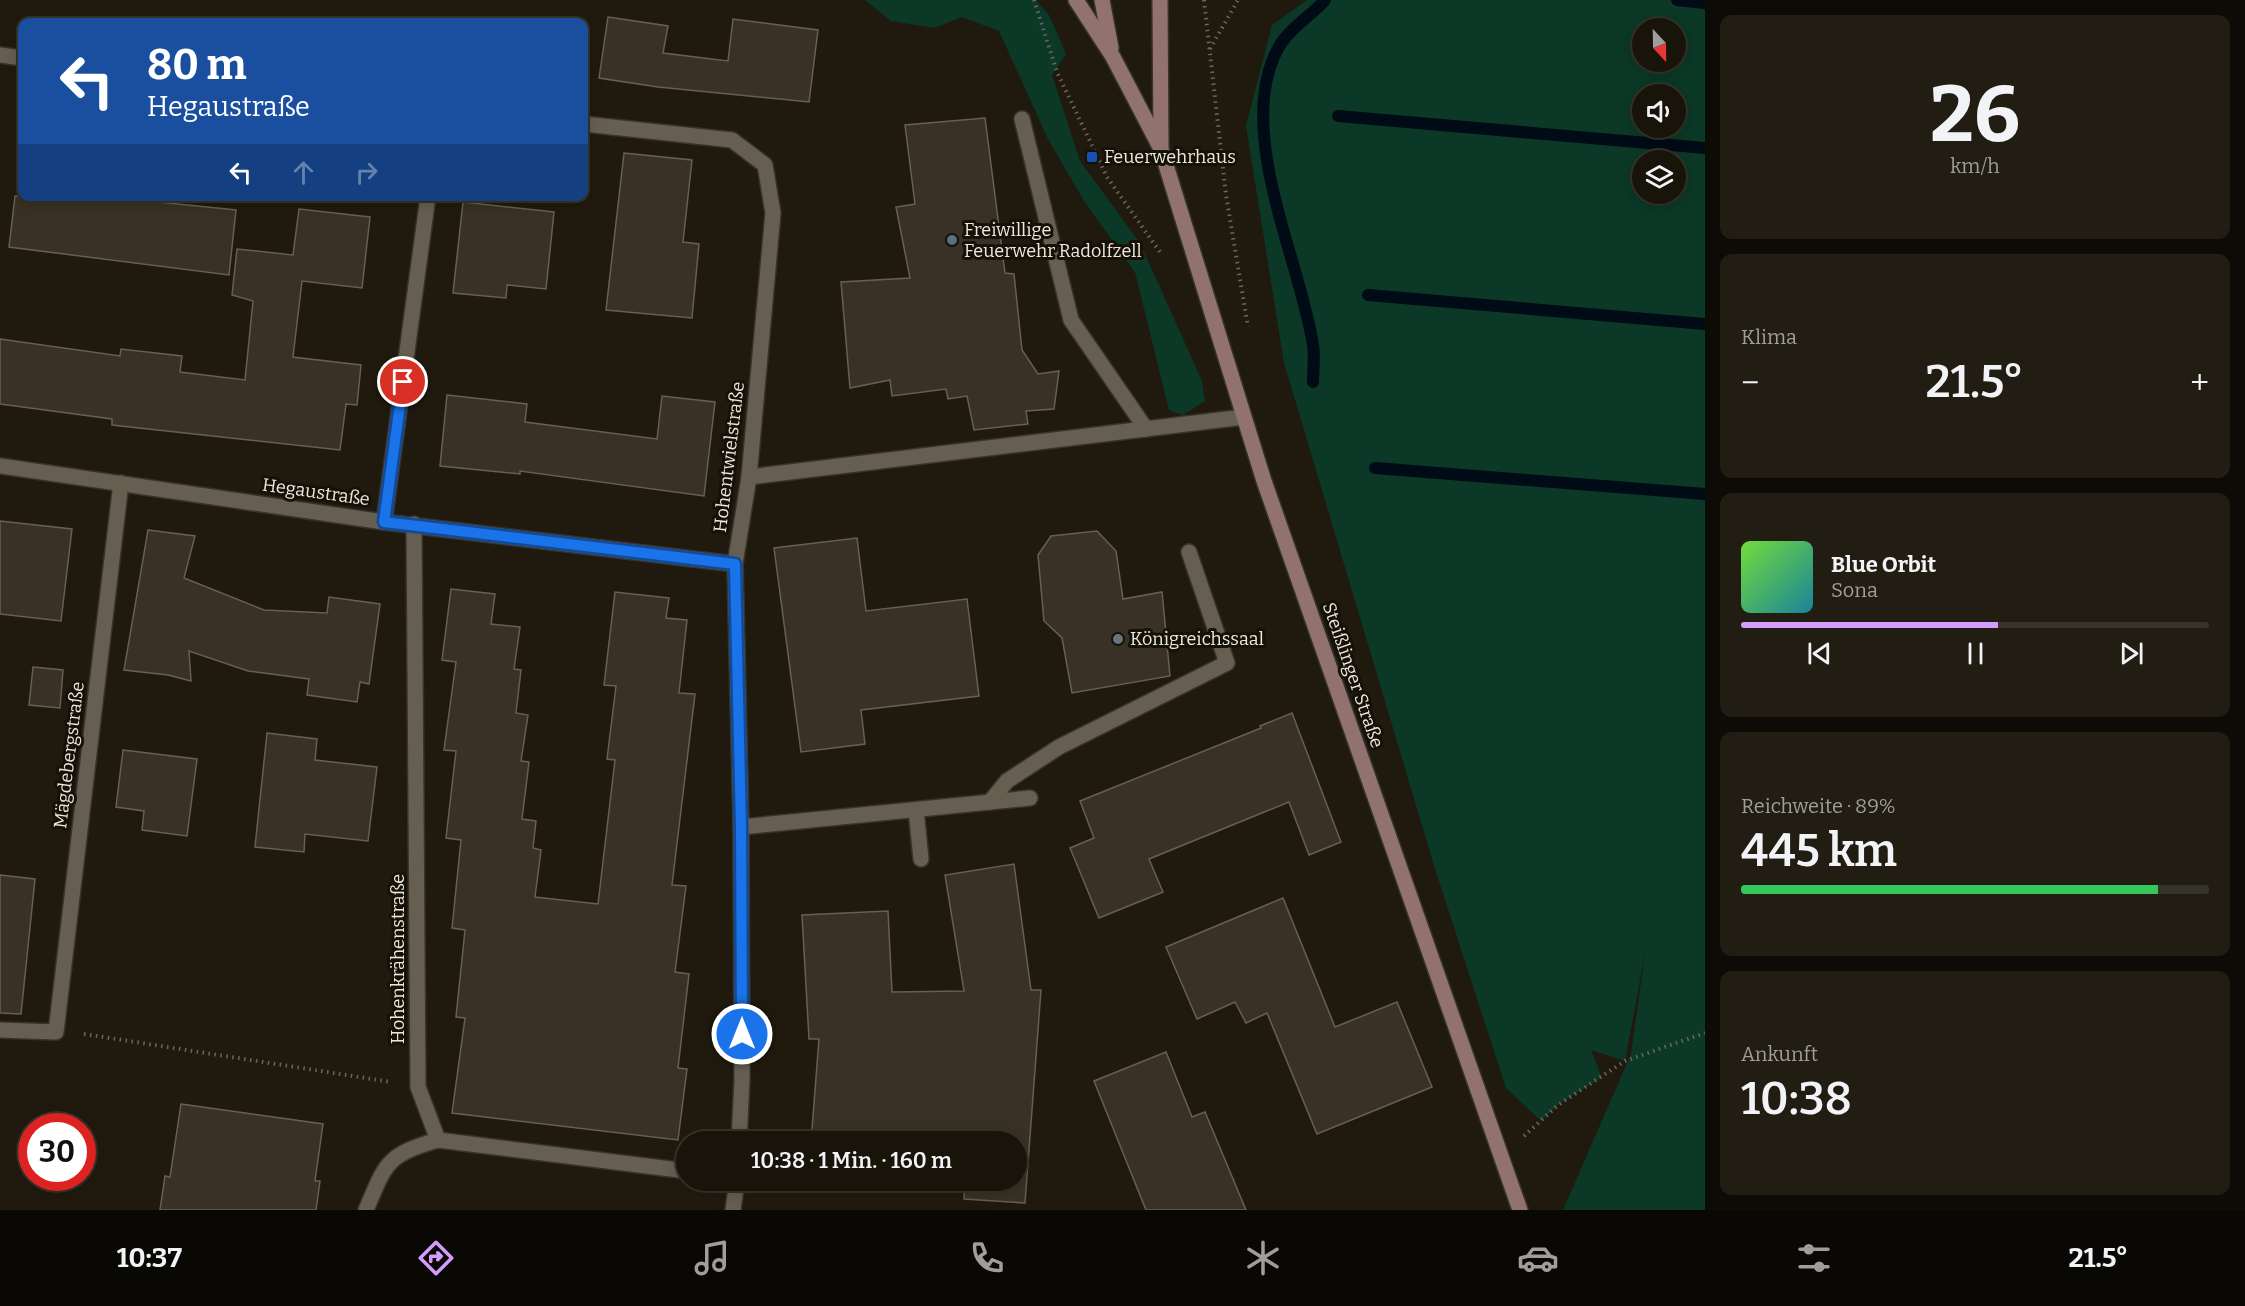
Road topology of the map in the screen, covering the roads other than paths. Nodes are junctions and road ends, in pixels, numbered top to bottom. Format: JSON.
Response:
{"nodes":[{"id":1,"x":1076,"y":0,"type":"edge"},
{"id":2,"x":1102,"y":0,"type":"edge"},
{"id":3,"x":1160,"y":0,"type":"edge"},
{"id":4,"x":0,"y":55,"type":"edge"},
{"id":5,"x":18,"y":57,"type":"edge"},
{"id":6,"x":1113,"y":57,"type":"junction"},
{"id":7,"x":1022,"y":119,"type":"dead end"},
{"id":8,"x":588,"y":124,"type":"edge"},
{"id":9,"x":1161,"y":148,"type":"junction"},
{"id":10,"x":427,"y":201,"type":"edge"},
{"id":11,"x":1244,"y":417,"type":"junction"},
{"id":12,"x":1146,"y":429,"type":"junction"},
{"id":13,"x":0,"y":466,"type":"edge"},
{"id":14,"x":748,"y":477,"type":"junction"},
{"id":15,"x":121,"y":483,"type":"junction"},
{"id":16,"x":384,"y":522,"type":"junction"},
{"id":17,"x":414,"y":524,"type":"junction"},
{"id":18,"x":1189,"y":552,"type":"dead end"},
{"id":19,"x":735,"y":564,"type":"junction"},
{"id":20,"x":1030,"y":798,"type":"dead end"},
{"id":21,"x":990,"y":802,"type":"junction"},
{"id":22,"x":916,"y":810,"type":"junction"},
{"id":23,"x":741,"y":827,"type":"junction"},
{"id":24,"x":921,"y":859,"type":"dead end"},
{"id":25,"x":0,"y":1030,"type":"edge"},
{"id":26,"x":740,"y":1131,"type":"edge"},
{"id":27,"x":438,"y":1140,"type":"junction"},
{"id":28,"x":676,"y":1170,"type":"edge"},
{"id":29,"x":736,"y":1191,"type":"edge"},
{"id":30,"x":366,"y":1210,"type":"edge"},
{"id":31,"x":734,"y":1210,"type":"edge"},
{"id":32,"x":1520,"y":1210,"type":"edge"}],
"edges":[{"from":1,"to":6,"type":"street"},
{"from":2,"to":6,"type":"street"},
{"from":3,"to":9,"type":"street"},
{"from":4,"to":5,"type":"street"},
{"from":6,"to":9,"type":"street"},
{"from":7,"to":12,"type":"street"},
{"from":8,"to":14,"type":"street","name":"Hohentwielstraße"},
{"from":9,"to":11,"type":"street","name":"Steißlinger Straße"},
{"from":10,"to":16,"type":"street"},
{"from":11,"to":12,"type":"street"},
{"from":11,"to":32,"type":"street","name":"Steißlinger Straße"},
{"from":12,"to":14,"type":"street"},
{"from":13,"to":15,"type":"street","name":"Hegaustraße"},
{"from":14,"to":19,"type":"street","name":"Hohentwielstraße"},
{"from":15,"to":16,"type":"street","name":"Hegaustraße"},
{"from":15,"to":25,"type":"street","name":"Mägdebergstraße"},
{"from":16,"to":17,"type":"street","name":"Hegaustraße"},
{"from":17,"to":19,"type":"street","name":"Hegaustraße"},
{"from":17,"to":27,"type":"street","name":"Hohenkrähenstraße"},
{"from":18,"to":21,"type":"street"},
{"from":19,"to":23,"type":"street","name":"Hohentwielstraße"},
{"from":20,"to":21,"type":"street"},
{"from":21,"to":22,"type":"street"},
{"from":22,"to":23,"type":"street"},
{"from":22,"to":24,"type":"street"},
{"from":23,"to":26,"type":"street","name":"Hohentwielstraße"},
{"from":27,"to":28,"type":"street"},
{"from":27,"to":30,"type":"street"},
{"from":29,"to":31,"type":"street"}]}
